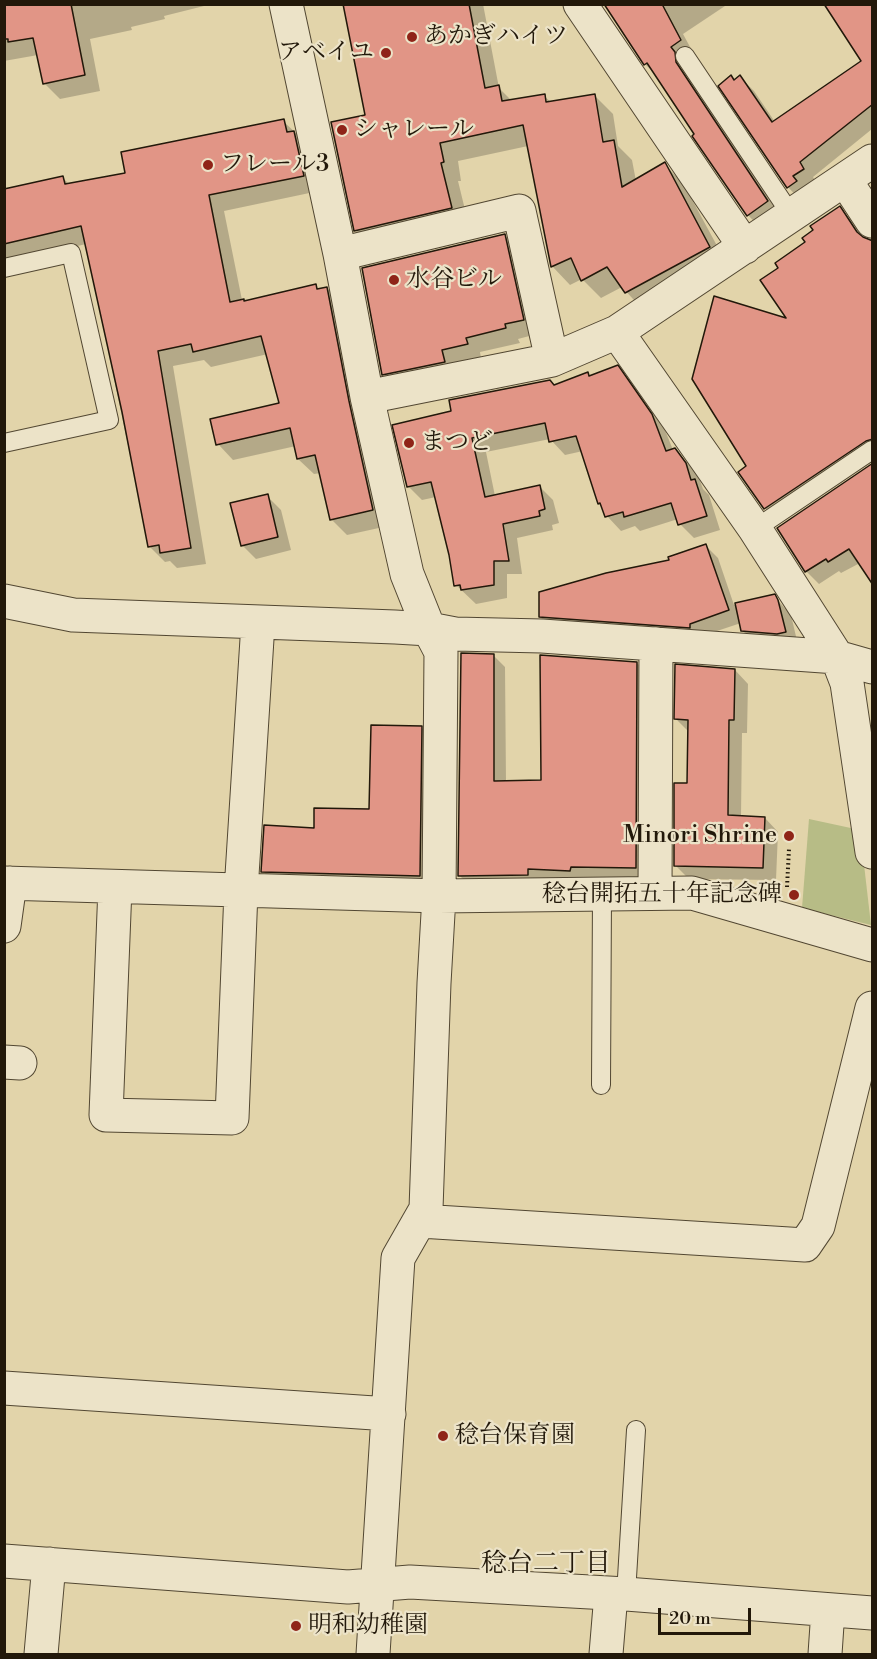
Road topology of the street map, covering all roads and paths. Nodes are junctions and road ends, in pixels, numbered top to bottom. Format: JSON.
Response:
{"nodes":[{"id":1,"x":286,"y":4,"type":"edge"},
{"id":2,"x":580,"y":4,"type":"edge"},
{"id":3,"x":685,"y":56,"type":"dead end"},
{"id":4,"x":873,"y":161,"type":"edge"},
{"id":5,"x":845,"y":180,"type":"junction"},
{"id":6,"x":792,"y":216,"type":"junction"},
{"id":7,"x":873,"y":221,"type":"edge"},
{"id":8,"x":745,"y":247,"type":"junction"},
{"id":9,"x":340,"y":254,"type":"junction"},
{"id":10,"x":4,"y":268,"type":"edge"},
{"id":11,"x":617,"y":332,"type":"junction"},
{"id":12,"x":552,"y":360,"type":"junction"},
{"id":13,"x":367,"y":397,"type":"junction"},
{"id":14,"x":4,"y":443,"type":"edge"},
{"id":15,"x":873,"y":450,"type":"edge"},
{"id":16,"x":755,"y":529,"type":"junction"},
{"id":17,"x":4,"y":601,"type":"edge"},
{"id":18,"x":258,"y":623,"type":"junction"},
{"id":19,"x":429,"y":629,"type":"junction"},
{"id":20,"x":656,"y":644,"type":"junction"},
{"id":21,"x":837,"y":657,"type":"junction"},
{"id":22,"x":873,"y":667,"type":"edge"},
{"id":23,"x":789,"y":849,"type":"dead end"},
{"id":24,"x":873,"y":852,"type":"edge"},
{"id":25,"x":7,"y":883,"type":"edge"},
{"id":26,"x":116,"y":887,"type":"junction"},
{"id":27,"x":786,"y":888,"type":"dead end"},
{"id":28,"x":241,"y":891,"type":"junction"},
{"id":29,"x":655,"y":893,"type":"junction"},
{"id":30,"x":602,"y":894,"type":"junction"},
{"id":31,"x":439,"y":896,"type":"junction"},
{"id":32,"x":4,"y":926,"type":"edge"},
{"id":33,"x":873,"y":945,"type":"edge"},
{"id":34,"x":873,"y":1008,"type":"edge"},
{"id":35,"x":601,"y":1085,"type":"dead end"},
{"id":36,"x":420,"y":1221,"type":"junction"},
{"id":37,"x":4,"y":1389,"type":"edge"},
{"id":38,"x":389,"y":1414,"type":"junction"},
{"id":39,"x":636,"y":1430,"type":"dead end"},
{"id":40,"x":4,"y":1561,"type":"edge"},
{"id":41,"x":49,"y":1564,"type":"junction"},
{"id":42,"x":378,"y":1584,"type":"junction"},
{"id":43,"x":619,"y":1594,"type":"junction"},
{"id":44,"x":828,"y":1610,"type":"junction"},
{"id":45,"x":873,"y":1613,"type":"edge"},
{"id":46,"x":41,"y":1654,"type":"edge"},
{"id":47,"x":373,"y":1654,"type":"edge"},
{"id":48,"x":606,"y":1654,"type":"edge"},
{"id":49,"x":825,"y":1654,"type":"edge"}],
"edges":[{"from":1,"to":9,"type":"street"},
{"from":2,"to":8,"type":"street"},
{"from":3,"to":6,"type":"lane"},
{"from":4,"to":5,"type":"street"},
{"from":5,"to":6,"type":"street"},
{"from":5,"to":7,"type":"street"},
{"from":6,"to":8,"type":"street"},
{"from":8,"to":11,"type":"street"},
{"from":9,"to":12,"type":"street"},
{"from":9,"to":13,"type":"street"},
{"from":10,"to":14,"type":"lane"},
{"from":11,"to":12,"type":"street"},
{"from":11,"to":16,"type":"street"},
{"from":12,"to":13,"type":"street"},
{"from":13,"to":19,"type":"street"},
{"from":15,"to":16,"type":"lane"},
{"from":16,"to":21,"type":"street"},
{"from":17,"to":18,"type":"street"},
{"from":18,"to":19,"type":"street"},
{"from":18,"to":28,"type":"street"},
{"from":19,"to":20,"type":"street"},
{"from":19,"to":31,"type":"street"},
{"from":20,"to":21,"type":"street"},
{"from":20,"to":29,"type":"street"},
{"from":21,"to":22,"type":"street"},
{"from":21,"to":24,"type":"street"},
{"from":23,"to":27,"type":"path"},
{"from":25,"to":26,"type":"street"},
{"from":25,"to":32,"type":"street"},
{"from":26,"to":28,"type":"street"},
{"from":26,"to":28,"type":"street"},
{"from":28,"to":31,"type":"street"},
{"from":29,"to":30,"type":"street"},
{"from":29,"to":33,"type":"street"},
{"from":30,"to":31,"type":"street"},
{"from":30,"to":35,"type":"lane"},
{"from":31,"to":36,"type":"street"},
{"from":34,"to":36,"type":"street"},
{"from":36,"to":38,"type":"street"},
{"from":37,"to":38,"type":"street"},
{"from":38,"to":42,"type":"street"},
{"from":39,"to":43,"type":"lane"},
{"from":40,"to":41,"type":"street"},
{"from":41,"to":42,"type":"street"},
{"from":41,"to":46,"type":"street"},
{"from":42,"to":43,"type":"street"},
{"from":42,"to":47,"type":"street"},
{"from":43,"to":44,"type":"street"},
{"from":43,"to":48,"type":"street"},
{"from":44,"to":45,"type":"street"},
{"from":44,"to":49,"type":"street"}]}
